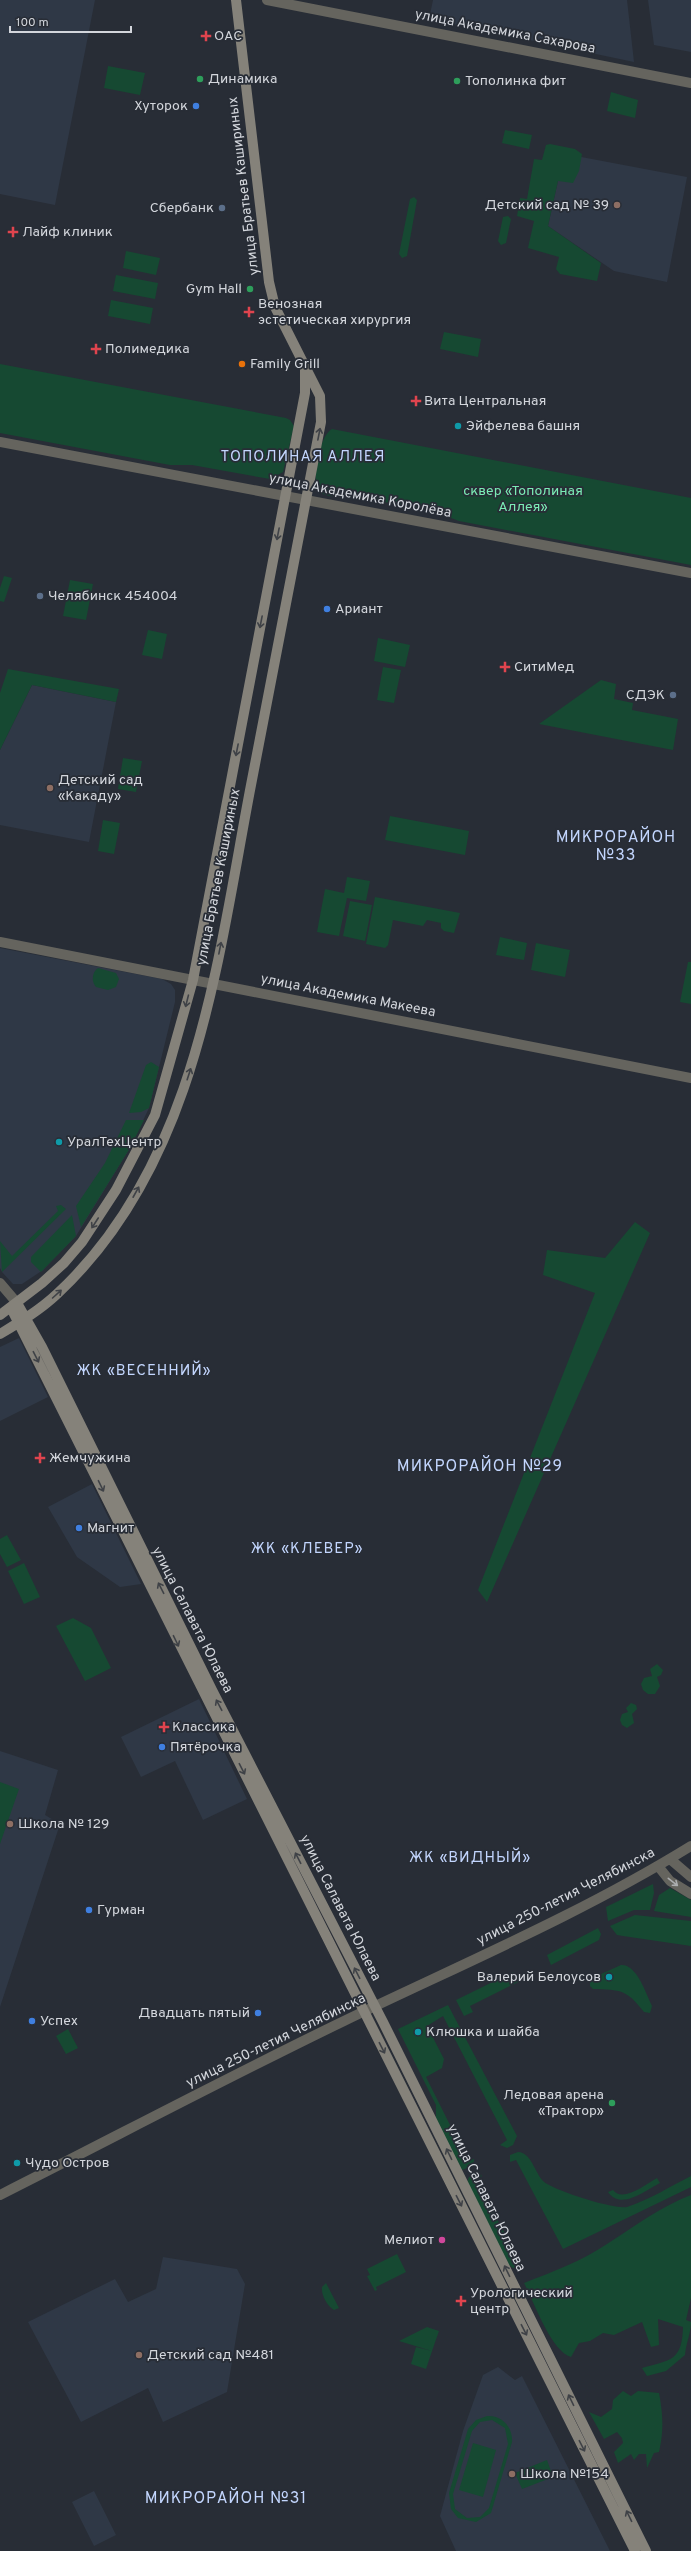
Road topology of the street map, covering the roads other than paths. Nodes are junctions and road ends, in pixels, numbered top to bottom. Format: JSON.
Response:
{"nodes":[{"id":1,"x":236,"y":0,"type":"edge"},
{"id":2,"x":267,"y":0,"type":"edge"},
{"id":3,"x":691,"y":83,"type":"edge"},
{"id":4,"x":304,"y":362,"type":"junction"},
{"id":5,"x":0,"y":442,"type":"edge"},
{"id":6,"x":285,"y":496,"type":"junction"},
{"id":7,"x":306,"y":500,"type":"junction"},
{"id":8,"x":691,"y":573,"type":"edge"},
{"id":9,"x":0,"y":942,"type":"edge"},
{"id":10,"x":193,"y":980,"type":"junction"},
{"id":11,"x":213,"y":984,"type":"junction"},
{"id":12,"x":691,"y":1078,"type":"edge"},
{"id":13,"x":0,"y":1283,"type":"edge"},
{"id":14,"x":0,"y":1286,"type":"edge"},
{"id":15,"x":14,"y":1306,"type":"junction"},
{"id":16,"x":0,"y":1315,"type":"edge"},
{"id":17,"x":22,"y":1320,"type":"junction"},
{"id":18,"x":0,"y":1334,"type":"edge"},
{"id":19,"x":691,"y":1846,"type":"edge"},
{"id":20,"x":670,"y":1859,"type":"junction"},
{"id":21,"x":658,"y":1866,"type":"junction"},
{"id":22,"x":691,"y":1877,"type":"edge"},
{"id":23,"x":691,"y":1894,"type":"edge"},
{"id":24,"x":376,"y":2008,"type":"junction"},
{"id":25,"x":365,"y":2013,"type":"junction"},
{"id":26,"x":0,"y":2195,"type":"edge"},
{"id":27,"x":635,"y":2551,"type":"edge"},
{"id":28,"x":646,"y":2551,"type":"edge"}],
"edges":[{"from":1,"to":4,"type":"main road","name":"улица Братьев Кашириных"},
{"from":2,"to":3,"type":"street","name":"улица Академика Сахарова"},
{"from":4,"to":6,"type":"main road","name":"улица Братьев Кашириных"},
{"from":7,"to":4,"type":"main road","name":"улица Братьев Кашириных","one_way":true},
{"from":5,"to":6,"type":"street","name":"улица Академика Королёва"},
{"from":6,"to":7,"type":"street","name":"улица Академика Королёва"},
{"from":6,"to":10,"type":"main road","name":"улица Братьев Кашириных","one_way":true},
{"from":7,"to":8,"type":"street","name":"улица Академика Королёва"},
{"from":11,"to":7,"type":"main road","name":"улица Братьев Кашириных","one_way":true},
{"from":9,"to":10,"type":"street","name":"улица Академика Макеева"},
{"from":10,"to":11,"type":"street","name":"улица Академика Макеева"},
{"from":10,"to":15,"type":"main road","name":"улица Братьев Кашириных","one_way":true},
{"from":11,"to":12,"type":"street","name":"улица Академика Макеева"},
{"from":17,"to":11,"type":"main road","name":"улица Братьев Кашириных","one_way":true},
{"from":13,"to":15,"type":"street","name":"улица Салавата Юлаева"},
{"from":14,"to":15,"type":"street","name":"улица Салавата Юлаева"},
{"from":15,"to":16,"type":"main road","name":"улица Братьев Кашириных"},
{"from":15,"to":17,"type":"main road","name":"улица Салавата Юлаева"},
{"from":17,"to":18,"type":"main road","name":"улица Братьев Кашириных"},
{"from":24,"to":17,"type":"main road","name":"улица Салавата Юлаева","one_way":true},
{"from":17,"to":25,"type":"main road","name":"улица Салавата Юлаева","one_way":true},
{"from":19,"to":20,"type":"street","name":"улица 250-летия Челябинска"},
{"from":20,"to":21,"type":"street","name":"улица 250-летия Челябинска"},
{"from":20,"to":22,"type":"street"},
{"from":21,"to":23,"type":"street","one_way":true},
{"from":21,"to":24,"type":"street","name":"улица 250-летия Челябинска"},
{"from":24,"to":25,"type":"street","name":"улица 250-летия Челябинска"},
{"from":28,"to":24,"type":"main road","name":"улица Салавата Юлаева","one_way":true},
{"from":25,"to":26,"type":"street","name":"улица 250-летия Челябинска"},
{"from":25,"to":27,"type":"main road","name":"улица Салавата Юлаева","one_way":true}]}
